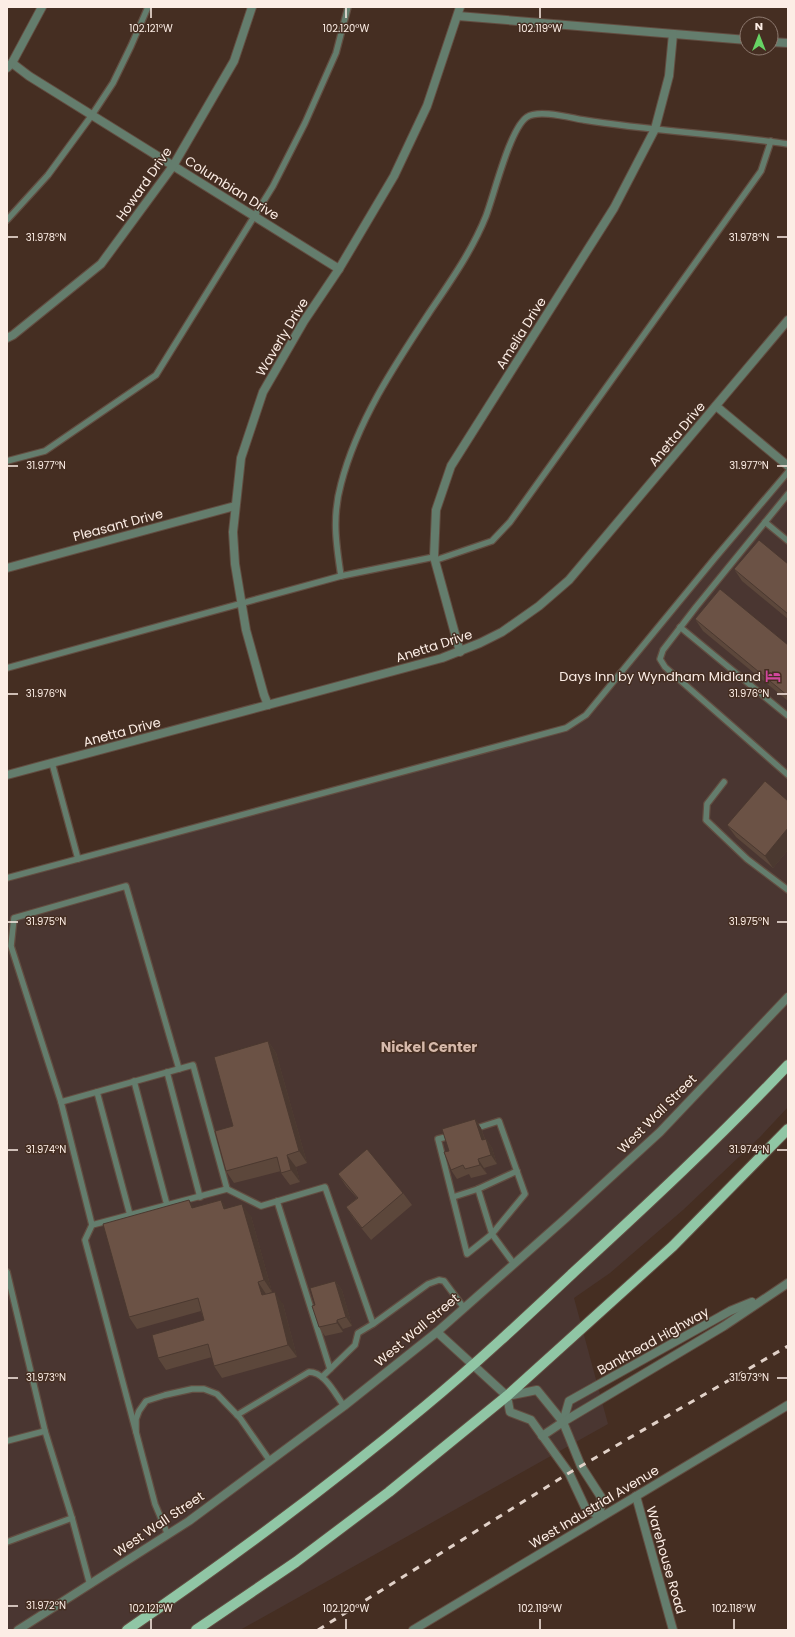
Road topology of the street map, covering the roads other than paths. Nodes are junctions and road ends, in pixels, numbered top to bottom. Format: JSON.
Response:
{"nodes":[{"id":1,"x":42,"y":7,"type":"edge"},
{"id":2,"x":148,"y":7,"type":"edge"},
{"id":3,"x":252,"y":7,"type":"edge"},
{"id":4,"x":348,"y":7,"type":"edge"},
{"id":5,"x":460,"y":7,"type":"edge"},
{"id":6,"x":458,"y":16,"type":"junction"},
{"id":7,"x":673,"y":34,"type":"junction"},
{"id":8,"x":739,"y":39,"type":"edge"},
{"id":9,"x":9,"y":65,"type":"edge"},
{"id":10,"x":92,"y":115,"type":"junction"},
{"id":11,"x":655,"y":129,"type":"junction"},
{"id":12,"x":771,"y":142,"type":"junction"},
{"id":13,"x":788,"y":144,"type":"edge"},
{"id":14,"x":173,"y":166,"type":"junction"},
{"id":15,"x":254,"y":216,"type":"junction"},
{"id":16,"x":7,"y":220,"type":"edge"},
{"id":17,"x":339,"y":269,"type":"junction"},
{"id":18,"x":788,"y":320,"type":"edge"},
{"id":19,"x":7,"y":338,"type":"edge"},
{"id":20,"x":716,"y":406,"type":"junction"},
{"id":21,"x":7,"y":461,"type":"edge"},
{"id":22,"x":788,"y":466,"type":"edge"},
{"id":23,"x":788,"y":472,"type":"edge"},
{"id":24,"x":788,"y":494,"type":"edge"},
{"id":25,"x":236,"y":506,"type":"junction"},
{"id":26,"x":765,"y":522,"type":"junction"},
{"id":27,"x":788,"y":541,"type":"edge"},
{"id":28,"x":435,"y":559,"type":"junction"},
{"id":29,"x":7,"y":568,"type":"edge"},
{"id":30,"x":341,"y":576,"type":"junction"},
{"id":31,"x":242,"y":603,"type":"junction"},
{"id":32,"x":680,"y":627,"type":"junction"},
{"id":33,"x":460,"y":652,"type":"junction"},
{"id":34,"x":7,"y":668,"type":"edge"},
{"id":35,"x":268,"y":705,"type":"junction"},
{"id":36,"x":788,"y":716,"type":"edge"},
{"id":37,"x":52,"y":763,"type":"junction"},
{"id":38,"x":7,"y":775,"type":"edge"},
{"id":39,"x":788,"y":775,"type":"edge"},
{"id":40,"x":724,"y":782,"type":"dead end"},
{"id":41,"x":78,"y":859,"type":"junction"},
{"id":42,"x":7,"y":878,"type":"edge"},
{"id":43,"x":788,"y":890,"type":"edge"},
{"id":44,"x":788,"y":997,"type":"edge"},
{"id":45,"x":788,"y":1065,"type":"edge"},
{"id":46,"x":179,"y":1069,"type":"junction"},
{"id":47,"x":167,"y":1072,"type":"junction"},
{"id":48,"x":134,"y":1081,"type":"junction"},
{"id":49,"x":97,"y":1092,"type":"junction"},
{"id":50,"x":61,"y":1102,"type":"junction"},
{"id":51,"x":788,"y":1129,"type":"edge"},
{"id":52,"x":465,"y":1131,"type":"edge"},
{"id":53,"x":458,"y":1133,"type":"edge"},
{"id":54,"x":517,"y":1171,"type":"junction"},
{"id":55,"x":226,"y":1189,"type":"junction"},
{"id":56,"x":478,"y":1189,"type":"junction"},
{"id":57,"x":200,"y":1197,"type":"junction"},
{"id":58,"x":453,"y":1197,"type":"junction"},
{"id":59,"x":277,"y":1201,"type":"junction"},
{"id":60,"x":167,"y":1205,"type":"junction"},
{"id":61,"x":130,"y":1215,"type":"junction"},
{"id":62,"x":92,"y":1225,"type":"junction"},
{"id":63,"x":492,"y":1234,"type":"junction"},
{"id":64,"x":514,"y":1264,"type":"junction"},
{"id":65,"x":7,"y":1272,"type":"edge"},
{"id":66,"x":788,"y":1283,"type":"edge"},
{"id":67,"x":769,"y":1295,"type":"junction"},
{"id":68,"x":464,"y":1308,"type":"junction"},
{"id":69,"x":372,"y":1324,"type":"junction"},
{"id":70,"x":437,"y":1332,"type":"junction"},
{"id":71,"x":473,"y":1365,"type":"junction"},
{"id":72,"x":330,"y":1369,"type":"junction"},
{"id":73,"x":322,"y":1377,"type":"junction"},
{"id":74,"x":507,"y":1396,"type":"junction"},
{"id":75,"x":788,"y":1405,"type":"edge"},
{"id":76,"x":344,"y":1406,"type":"junction"},
{"id":77,"x":237,"y":1415,"type":"junction"},
{"id":78,"x":563,"y":1422,"type":"junction"},
{"id":79,"x":45,"y":1431,"type":"junction"},
{"id":80,"x":136,"y":1432,"type":"junction"},
{"id":81,"x":542,"y":1436,"type":"junction"},
{"id":82,"x":7,"y":1441,"type":"edge"},
{"id":83,"x":270,"y":1461,"type":"junction"},
{"id":84,"x":636,"y":1496,"type":"junction"},
{"id":85,"x":600,"y":1517,"type":"junction"},
{"id":86,"x":72,"y":1518,"type":"junction"},
{"id":87,"x":168,"y":1535,"type":"junction"},
{"id":88,"x":7,"y":1542,"type":"edge"},
{"id":89,"x":90,"y":1585,"type":"junction"},
{"id":90,"x":18,"y":1630,"type":"edge"},
{"id":91,"x":127,"y":1630,"type":"edge"},
{"id":92,"x":196,"y":1630,"type":"edge"},
{"id":93,"x":413,"y":1630,"type":"edge"},
{"id":94,"x":673,"y":1630,"type":"edge"}],
"edges":[{"from":1,"to":9,"type":"street"},
{"from":2,"to":10,"type":"lane"},
{"from":3,"to":14,"type":"street","name":"Howard Drive"},
{"from":4,"to":15,"type":"lane"},
{"from":5,"to":6,"type":"street","name":"Waverly Drive"},
{"from":6,"to":7,"type":"street"},
{"from":6,"to":17,"type":"street","name":"Waverly Drive"},
{"from":7,"to":8,"type":"street"},
{"from":7,"to":11,"type":"street","name":"Amelia Drive"},
{"from":9,"to":10,"type":"street","name":"Columbian Drive"},
{"from":10,"to":14,"type":"street","name":"Columbian Drive"},
{"from":10,"to":16,"type":"lane"},
{"from":11,"to":12,"type":"lane"},
{"from":11,"to":28,"type":"street","name":"Amelia Drive"},
{"from":11,"to":30,"type":"lane"},
{"from":12,"to":13,"type":"lane"},
{"from":12,"to":28,"type":"lane"},
{"from":14,"to":15,"type":"street","name":"Columbian Drive"},
{"from":14,"to":19,"type":"street","name":"Howard Drive"},
{"from":15,"to":17,"type":"street","name":"Columbian Drive"},
{"from":15,"to":21,"type":"lane"},
{"from":17,"to":25,"type":"street","name":"Waverly Drive"},
{"from":18,"to":20,"type":"street","name":"Anetta Drive"},
{"from":20,"to":22,"type":"street"},
{"from":20,"to":33,"type":"street","name":"Anetta Drive"},
{"from":23,"to":41,"type":"lane"},
{"from":24,"to":26,"type":"lane"},
{"from":25,"to":29,"type":"street","name":"Pleasant Drive"},
{"from":25,"to":31,"type":"street","name":"Waverly Drive"},
{"from":26,"to":27,"type":"lane"},
{"from":26,"to":32,"type":"lane"},
{"from":28,"to":30,"type":"lane"},
{"from":28,"to":33,"type":"street","name":"Amelia Drive"},
{"from":30,"to":31,"type":"lane"},
{"from":31,"to":34,"type":"lane"},
{"from":31,"to":35,"type":"street","name":"Waverly Drive"},
{"from":32,"to":36,"type":"lane"},
{"from":32,"to":39,"type":"lane"},
{"from":33,"to":35,"type":"street","name":"Anetta Drive"},
{"from":35,"to":37,"type":"street","name":"Anetta Drive"},
{"from":37,"to":38,"type":"street","name":"Anetta Drive"},
{"from":37,"to":41,"type":"lane"},
{"from":40,"to":43,"type":"lane"},
{"from":41,"to":42,"type":"lane"},
{"from":44,"to":64,"type":"street","name":"West Wall Street"},
{"from":45,"to":71,"type":"main road"},
{"from":46,"to":47,"type":"lane"},
{"from":46,"to":50,"type":"lane"},
{"from":46,"to":55,"type":"lane"},
{"from":47,"to":48,"type":"lane"},
{"from":47,"to":57,"type":"lane"},
{"from":48,"to":49,"type":"lane"},
{"from":48,"to":60,"type":"lane"},
{"from":49,"to":50,"type":"lane"},
{"from":49,"to":61,"type":"lane"},
{"from":50,"to":62,"type":"lane"},
{"from":51,"to":74,"type":"main road"},
{"from":52,"to":54,"type":"lane"},
{"from":53,"to":58,"type":"lane"},
{"from":54,"to":56,"type":"lane"},
{"from":54,"to":63,"type":"lane"},
{"from":55,"to":57,"type":"lane"},
{"from":55,"to":59,"type":"lane"},
{"from":56,"to":58,"type":"lane"},
{"from":56,"to":63,"type":"lane"},
{"from":57,"to":60,"type":"lane"},
{"from":58,"to":63,"type":"lane"},
{"from":59,"to":69,"type":"lane"},
{"from":59,"to":72,"type":"lane"},
{"from":60,"to":61,"type":"lane"},
{"from":61,"to":62,"type":"lane"},
{"from":62,"to":80,"type":"lane"},
{"from":63,"to":64,"type":"lane"},
{"from":64,"to":68,"type":"street","name":"West Wall Street"},
{"from":65,"to":79,"type":"lane"},
{"from":66,"to":67,"type":"street","name":"Bankhead Highway"},
{"from":67,"to":78,"type":"street","name":"Bankhead Highway"},
{"from":67,"to":78,"type":"street","name":"Bankhead Highway"},
{"from":68,"to":69,"type":"lane"},
{"from":68,"to":70,"type":"street","name":"West Wall Street"},
{"from":69,"to":72,"type":"lane"},
{"from":70,"to":71,"type":"street"},
{"from":70,"to":76,"type":"street","name":"West Wall Street"},
{"from":71,"to":74,"type":"street"},
{"from":71,"to":91,"type":"main road"},
{"from":72,"to":73,"type":"lane"},
{"from":73,"to":76,"type":"lane"},
{"from":73,"to":77,"type":"lane"},
{"from":74,"to":78,"type":"street"},
{"from":74,"to":81,"type":"street"},
{"from":74,"to":92,"type":"main road"},
{"from":75,"to":84,"type":"street","name":"West Industrial Avenue"},
{"from":76,"to":83,"type":"street","name":"West Wall Street"},
{"from":77,"to":80,"type":"lane"},
{"from":77,"to":83,"type":"lane"},
{"from":78,"to":81,"type":"street","name":"Bankhead Highway"},
{"from":78,"to":85,"type":"street"},
{"from":79,"to":82,"type":"lane"},
{"from":79,"to":86,"type":"lane"},
{"from":80,"to":87,"type":"lane"},
{"from":81,"to":85,"type":"street"},
{"from":83,"to":87,"type":"street","name":"West Wall Street"},
{"from":84,"to":85,"type":"street","name":"West Industrial Avenue"},
{"from":84,"to":94,"type":"street","name":"Warehouse Road"},
{"from":85,"to":93,"type":"street","name":"West Industrial Avenue"},
{"from":86,"to":88,"type":"lane"},
{"from":86,"to":89,"type":"lane"},
{"from":87,"to":89,"type":"street","name":"West Wall Street"},
{"from":89,"to":90,"type":"street","name":"West Wall Street"}]}
